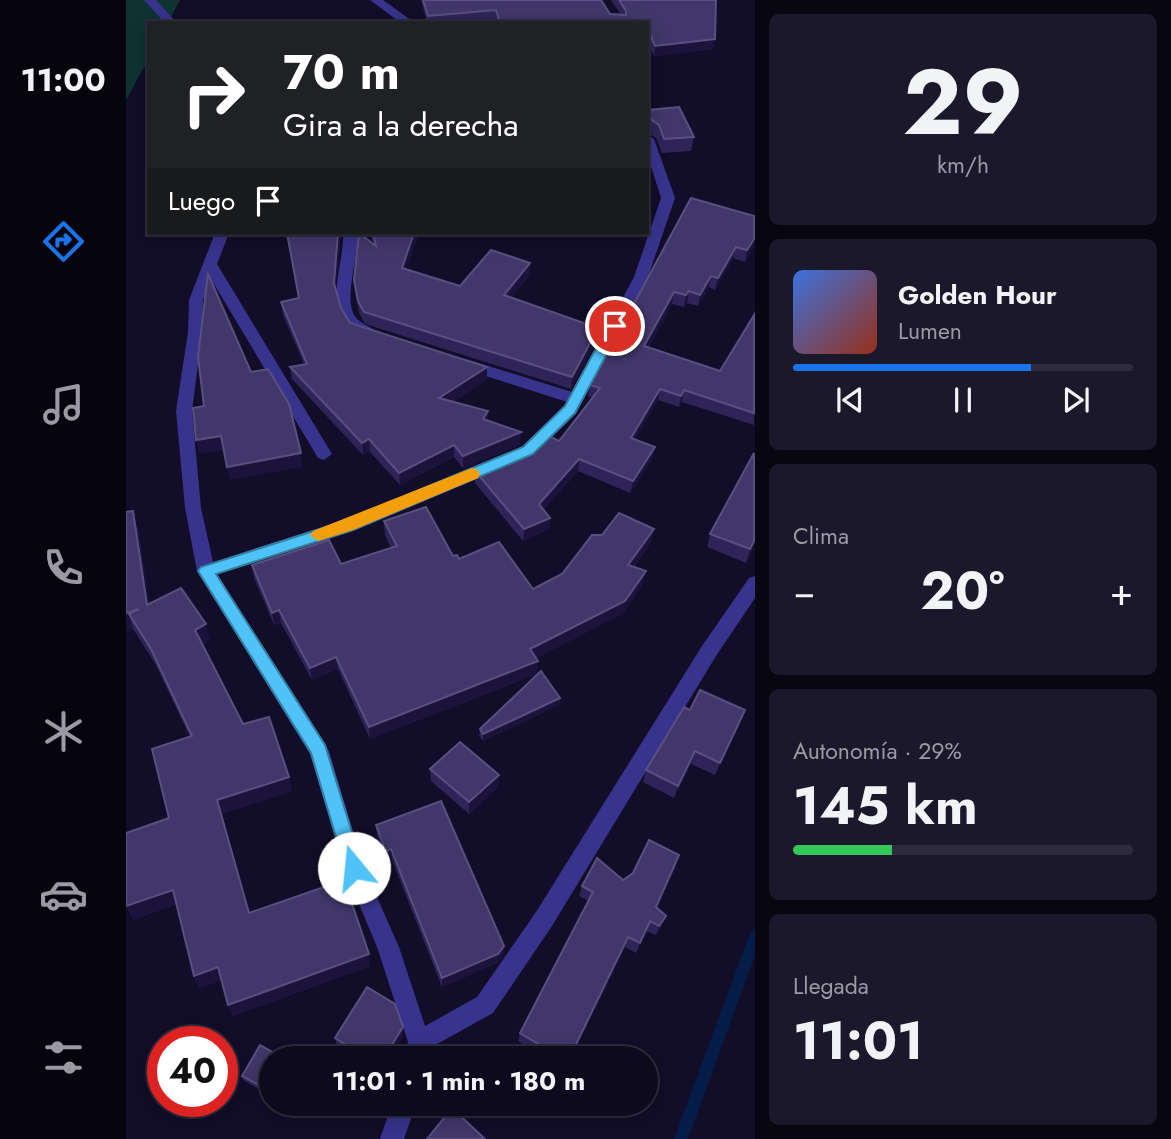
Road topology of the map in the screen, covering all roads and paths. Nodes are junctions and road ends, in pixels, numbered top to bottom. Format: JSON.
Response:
{"nodes":[{"id":1,"x":150,"y":0,"type":"edge"},
{"id":2,"x":376,"y":0,"type":"edge"},
{"id":3,"x":169,"y":21,"type":"edge"},
{"id":4,"x":406,"y":21,"type":"edge"},
{"id":5,"x":649,"y":142,"type":"edge"},
{"id":6,"x":221,"y":235,"type":"edge"},
{"id":7,"x":351,"y":235,"type":"edge"},
{"id":8,"x":209,"y":263,"type":"junction"},
{"id":9,"x":384,"y":338,"type":"edge"},
{"id":10,"x":448,"y":358,"type":"edge"},
{"id":11,"x":576,"y":399,"type":"junction"},
{"id":12,"x":324,"y":454,"type":"dead end"},
{"id":13,"x":206,"y":571,"type":"junction"},
{"id":14,"x":754,"y":583,"type":"edge"},
{"id":15,"x":418,"y":1046,"type":"edge"},
{"id":16,"x":425,"y":1046,"type":"edge"},
{"id":17,"x":400,"y":1116,"type":"edge"},
{"id":18,"x":392,"y":1139,"type":"edge"}],
"edges":[{"from":1,"to":3,"type":"street"},
{"from":2,"to":4,"type":"street"},
{"from":5,"to":11,"type":"street"},
{"from":6,"to":8,"type":"street"},
{"from":7,"to":9,"type":"street"},
{"from":8,"to":12,"type":"street"},
{"from":8,"to":13,"type":"street"},
{"from":10,"to":11,"type":"street"},
{"from":11,"to":13,"type":"street"},
{"from":13,"to":15,"type":"street"},
{"from":14,"to":16,"type":"street"},
{"from":17,"to":18,"type":"street"}]}
